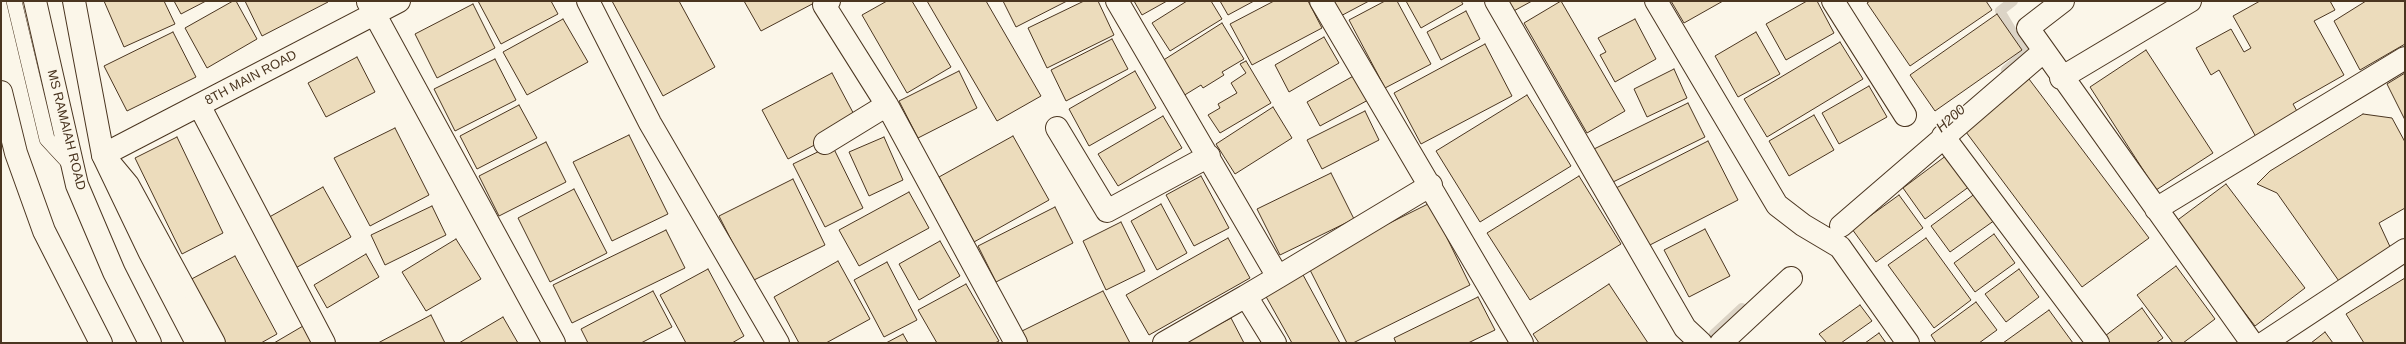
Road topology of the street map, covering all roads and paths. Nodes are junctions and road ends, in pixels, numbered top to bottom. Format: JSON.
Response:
{"nodes":[{"id":1,"x":14,"y":1,"type":"edge"},
{"id":2,"x":35,"y":1,"type":"edge"},
{"id":3,"x":74,"y":1,"type":"edge"},
{"id":4,"x":399,"y":1,"type":"edge"},
{"id":5,"x":588,"y":1,"type":"edge"},
{"id":6,"x":830,"y":1,"type":"edge"},
{"id":7,"x":1117,"y":1,"type":"edge"},
{"id":8,"x":1321,"y":1,"type":"edge"},
{"id":9,"x":1496,"y":1,"type":"edge"},
{"id":10,"x":1656,"y":1,"type":"edge"},
{"id":11,"x":1833,"y":1,"type":"edge"},
{"id":12,"x":2063,"y":1,"type":"edge"},
{"id":13,"x":2190,"y":1,"type":"edge"},
{"id":14,"x":371,"y":7,"type":"edge"},
{"id":15,"x":2042,"y":52,"type":"junction"},
{"id":16,"x":2405,"y":58,"type":"edge"},
{"id":17,"x":2061,"y":78,"type":"junction"},
{"id":18,"x":1,"y":92,"type":"edge"},
{"id":19,"x":199,"y":105,"type":"junction"},
{"id":20,"x":887,"y":106,"type":"junction"},
{"id":21,"x":1905,"y":115,"type":"dead end"},
{"id":22,"x":1057,"y":128,"type":"dead end"},
{"id":23,"x":1943,"y":136,"type":"junction"},
{"id":24,"x":825,"y":143,"type":"dead end"},
{"id":25,"x":103,"y":155,"type":"junction"},
{"id":26,"x":1209,"y":156,"type":"junction"},
{"id":27,"x":74,"y":168,"type":"junction"},
{"id":28,"x":1431,"y":185,"type":"junction"},
{"id":29,"x":2156,"y":209,"type":"junction"},
{"id":30,"x":1841,"y":226,"type":"dead end"},
{"id":31,"x":2405,"y":250,"type":"edge"},
{"id":32,"x":1278,"y":277,"type":"junction"},
{"id":33,"x":1791,"y":278,"type":"dead end"},
{"id":34,"x":1246,"y":296,"type":"junction"},
{"id":35,"x":101,"y":343,"type":"edge"},
{"id":36,"x":150,"y":343,"type":"edge"},
{"id":37,"x":197,"y":343,"type":"edge"},
{"id":38,"x":214,"y":343,"type":"edge"},
{"id":39,"x":324,"y":343,"type":"edge"},
{"id":40,"x":554,"y":343,"type":"edge"},
{"id":41,"x":778,"y":343,"type":"edge"},
{"id":42,"x":1016,"y":343,"type":"edge"},
{"id":43,"x":1164,"y":343,"type":"edge"},
{"id":44,"x":1275,"y":343,"type":"edge"},
{"id":45,"x":1522,"y":343,"type":"edge"},
{"id":46,"x":1701,"y":343,"type":"edge"},
{"id":47,"x":1721,"y":343,"type":"edge"},
{"id":48,"x":1908,"y":343,"type":"edge"},
{"id":49,"x":2098,"y":343,"type":"edge"},
{"id":50,"x":2252,"y":343,"type":"edge"},
{"id":51,"x":2264,"y":343,"type":"edge"}],
"edges":[{"from":1,"to":27,"type":"lane"},
{"from":2,"to":27,"type":"street","name":"MS RAMAIAH ROAD"},
{"from":3,"to":25,"type":"street"},
{"from":4,"to":14,"type":"street","name":"8TH MAIN ROAD"},
{"from":5,"to":41,"type":"street"},
{"from":6,"to":20,"type":"street"},
{"from":7,"to":26,"type":"street"},
{"from":8,"to":28,"type":"street"},
{"from":9,"to":46,"type":"street"},
{"from":10,"to":48,"type":"street"},
{"from":11,"to":21,"type":"street"},
{"from":12,"to":15,"type":"street"},
{"from":13,"to":17,"type":"street"},
{"from":14,"to":19,"type":"street","name":"8TH MAIN ROAD"},
{"from":14,"to":40,"type":"street"},
{"from":15,"to":17,"type":"street"},
{"from":15,"to":23,"type":"street"},
{"from":16,"to":29,"type":"street"},
{"from":17,"to":29,"type":"street"},
{"from":18,"to":35,"type":"street"},
{"from":19,"to":25,"type":"street","name":"8TH MAIN ROAD"},
{"from":19,"to":39,"type":"street"},
{"from":20,"to":24,"type":"street"},
{"from":20,"to":42,"type":"street"},
{"from":22,"to":26,"type":"street"},
{"from":23,"to":30,"type":"street"},
{"from":23,"to":49,"type":"street"},
{"from":25,"to":37,"type":"street"},
{"from":25,"to":38,"type":"street"},
{"from":26,"to":32,"type":"street"},
{"from":27,"to":36,"type":"street","name":"MS RAMAIAH ROAD"},
{"from":28,"to":32,"type":"street"},
{"from":28,"to":45,"type":"street"},
{"from":29,"to":50,"type":"street"},
{"from":31,"to":51,"type":"street"},
{"from":32,"to":34,"type":"street"},
{"from":33,"to":47,"type":"street"},
{"from":34,"to":43,"type":"street"},
{"from":34,"to":44,"type":"street"}]}
